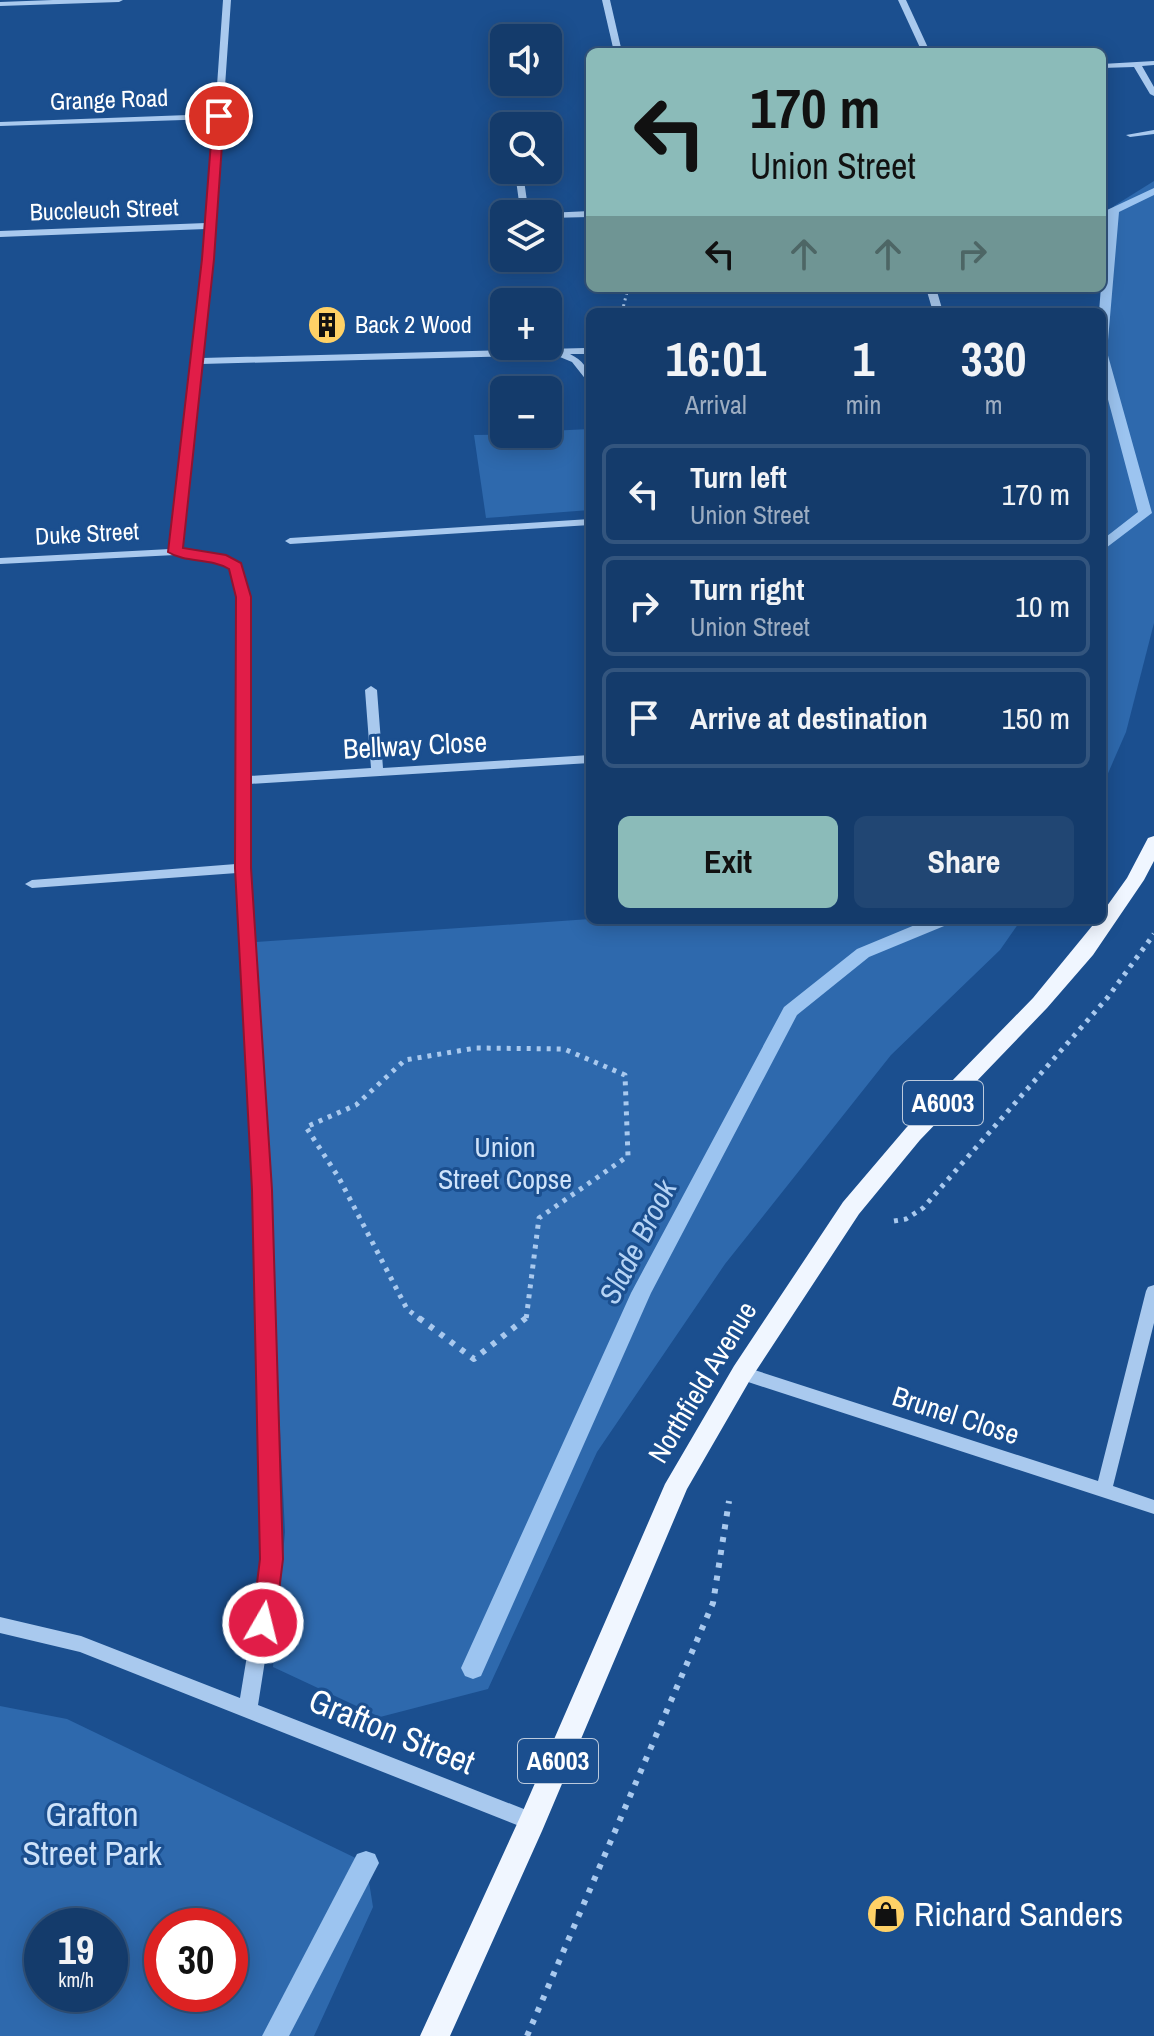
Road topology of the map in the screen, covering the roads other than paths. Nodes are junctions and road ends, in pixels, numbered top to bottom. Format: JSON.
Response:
{"nodes":[{"id":1,"x":119,"y":0,"type":"edge"},
{"id":2,"x":227,"y":0,"type":"edge"},
{"id":3,"x":606,"y":0,"type":"edge"},
{"id":4,"x":902,"y":0,"type":"edge"},
{"id":5,"x":0,"y":4,"type":"edge"},
{"id":6,"x":617,"y":48,"type":"edge"},
{"id":7,"x":924,"y":48,"type":"edge"},
{"id":8,"x":1154,"y":63,"type":"edge"},
{"id":9,"x":1137,"y":65,"type":"junction"},
{"id":10,"x":1106,"y":66,"type":"edge"},
{"id":11,"x":1154,"y":94,"type":"edge"},
{"id":12,"x":219,"y":116,"type":"junction"},
{"id":13,"x":0,"y":124,"type":"edge"},
{"id":14,"x":1154,"y":132,"type":"edge"},
{"id":15,"x":1130,"y":135,"type":"dead end"},
{"id":16,"x":586,"y":214,"type":"edge"},
{"id":17,"x":562,"y":215,"type":"edge"},
{"id":18,"x":209,"y":226,"type":"junction"},
{"id":19,"x":0,"y":234,"type":"edge"},
{"id":20,"x":585,"y":351,"type":"dead end"},
{"id":21,"x":562,"y":352,"type":"edge"},
{"id":22,"x":490,"y":354,"type":"edge"},
{"id":23,"x":562,"y":355,"type":"edge"},
{"id":24,"x":197,"y":361,"type":"junction"},
{"id":25,"x":586,"y":374,"type":"edge"},
{"id":26,"x":586,"y":522,"type":"edge"},
{"id":27,"x":290,"y":541,"type":"dead end"},
{"id":28,"x":175,"y":552,"type":"junction"},
{"id":29,"x":0,"y":561,"type":"edge"},
{"id":30,"x":371,"y":690,"type":"dead end"},
{"id":31,"x":586,"y":759,"type":"edge"},
{"id":32,"x":377,"y":771,"type":"junction"},
{"id":33,"x":243,"y":780,"type":"junction"},
{"id":34,"x":1154,"y":842,"type":"edge"},
{"id":35,"x":243,"y":868,"type":"junction"},
{"id":36,"x":32,"y":884,"type":"dead end"},
{"id":37,"x":1106,"y":921,"type":"edge"},
{"id":38,"x":1104,"y":924,"type":"edge"},
{"id":39,"x":1154,"y":1291,"type":"edge"},
{"id":40,"x":742,"y":1373,"type":"junction"},
{"id":41,"x":1104,"y":1490,"type":"junction"},
{"id":42,"x":1154,"y":1507,"type":"edge"},
{"id":43,"x":0,"y":1625,"type":"edge"},
{"id":44,"x":248,"y":1708,"type":"junction"},
{"id":45,"x":532,"y":1822,"type":"junction"},
{"id":46,"x":435,"y":2036,"type":"edge"}],
"edges":[{"from":1,"to":5,"type":"street"},
{"from":2,"to":12,"type":"street"},
{"from":3,"to":6,"type":"street"},
{"from":4,"to":7,"type":"street"},
{"from":8,"to":9,"type":"street"},
{"from":9,"to":10,"type":"street"},
{"from":9,"to":11,"type":"street"},
{"from":12,"to":13,"type":"street","name":"Grange Road"},
{"from":12,"to":18,"type":"street"},
{"from":14,"to":15,"type":"street"},
{"from":16,"to":17,"type":"street"},
{"from":18,"to":19,"type":"street","name":"Buccleuch Street"},
{"from":18,"to":24,"type":"street"},
{"from":20,"to":21,"type":"street"},
{"from":22,"to":24,"type":"street"},
{"from":23,"to":25,"type":"street"},
{"from":24,"to":28,"type":"street"},
{"from":26,"to":27,"type":"street"},
{"from":28,"to":29,"type":"street","name":"Duke Street"},
{"from":28,"to":33,"type":"street","name":"Duke Street"},
{"from":30,"to":32,"type":"street"},
{"from":31,"to":32,"type":"street","name":"Bellway Close"},
{"from":32,"to":33,"type":"street","name":"Bellway Close"},
{"from":33,"to":35,"type":"street"},
{"from":34,"to":37,"type":"main road","name":"Northfield Avenue","number":"A6003"},
{"from":35,"to":36,"type":"street"},
{"from":35,"to":44,"type":"street"},
{"from":38,"to":40,"type":"main road","name":"Northfield Avenue","number":"A6003"},
{"from":39,"to":41,"type":"street"},
{"from":40,"to":41,"type":"street","name":"Brunel Close"},
{"from":40,"to":45,"type":"main road","name":"Northfield Avenue","number":"A6003"},
{"from":41,"to":42,"type":"street","name":"Brunel Close"},
{"from":43,"to":44,"type":"street","name":"Grafton Street"},
{"from":44,"to":45,"type":"street","name":"Grafton Street"},
{"from":45,"to":46,"type":"main road","name":"Northfield Avenue","number":"A6003"}]}
